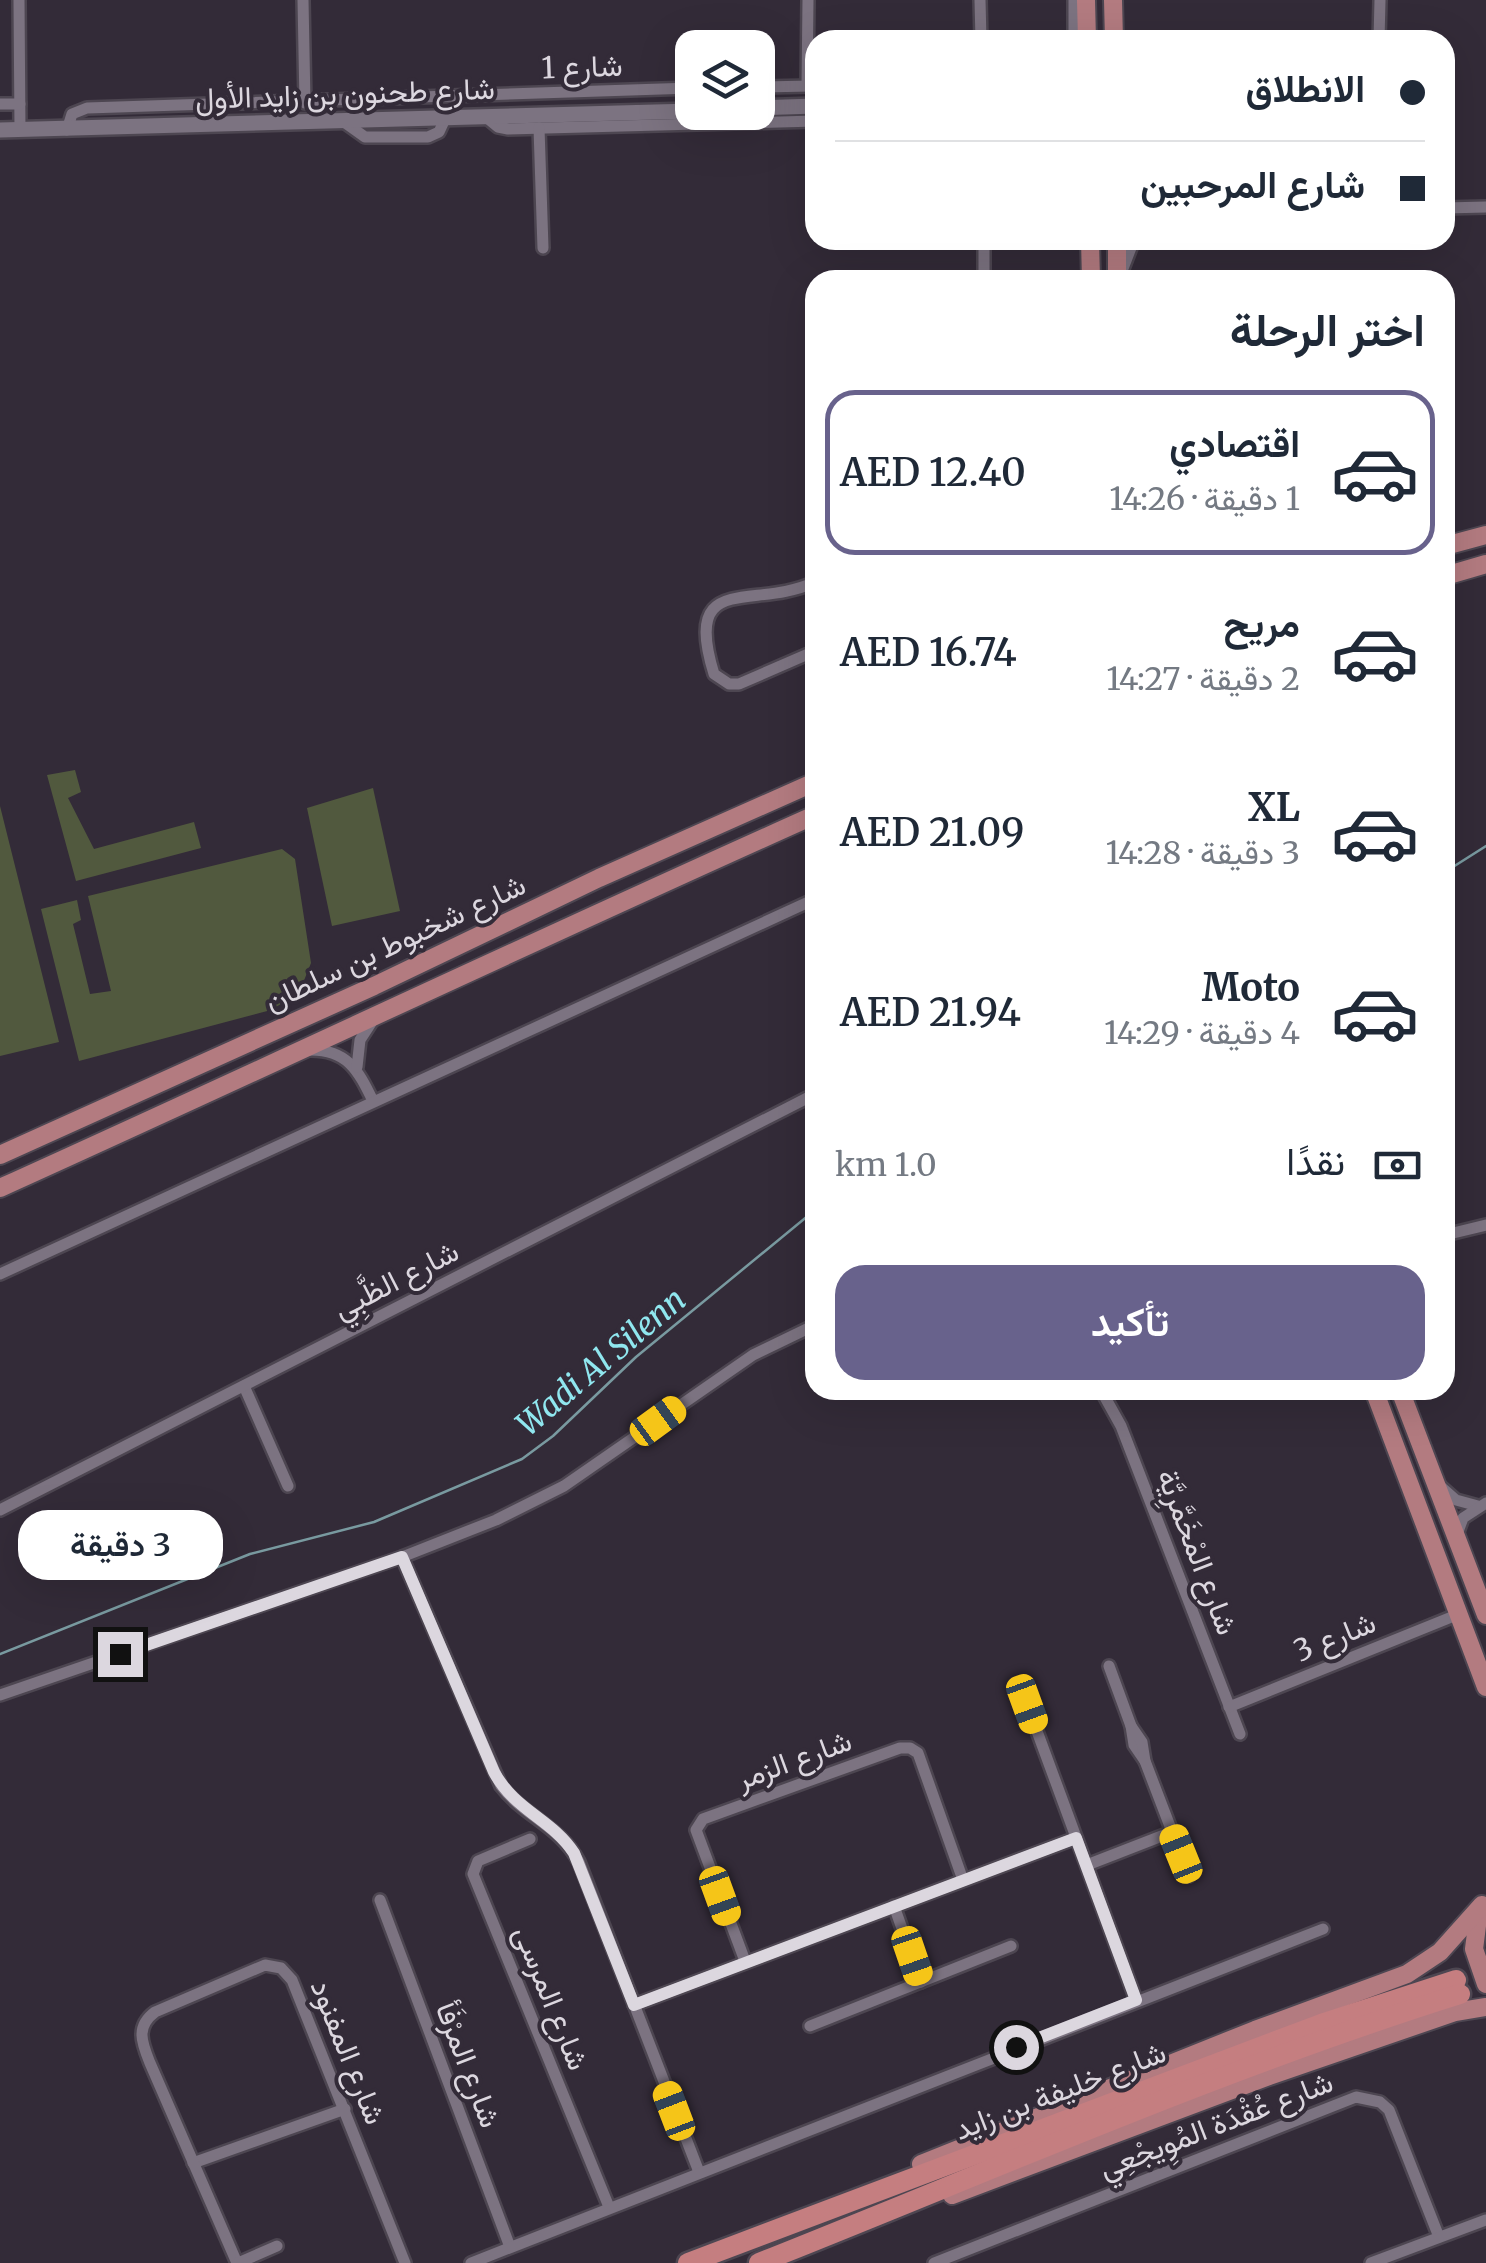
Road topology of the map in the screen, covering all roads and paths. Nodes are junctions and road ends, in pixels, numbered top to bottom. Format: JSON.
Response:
{"nodes":[{"id":1,"x":20,"y":0,"type":"edge"},
{"id":2,"x":303,"y":0,"type":"edge"},
{"id":3,"x":808,"y":0,"type":"edge"},
{"id":4,"x":980,"y":0,"type":"edge"},
{"id":5,"x":1076,"y":0,"type":"edge"},
{"id":6,"x":1086,"y":0,"type":"edge"},
{"id":7,"x":1114,"y":2,"type":"edge"},
{"id":8,"x":1378,"y":3,"type":"edge"},
{"id":9,"x":809,"y":30,"type":"edge"},
{"id":10,"x":981,"y":30,"type":"edge"},
{"id":11,"x":1076,"y":30,"type":"edge"},
{"id":12,"x":1087,"y":30,"type":"edge"},
{"id":13,"x":1114,"y":30,"type":"edge"},
{"id":14,"x":1379,"y":30,"type":"edge"},
{"id":15,"x":805,"y":86,"type":"edge"},
{"id":16,"x":775,"y":87,"type":"edge"},
{"id":17,"x":675,"y":89,"type":"edge"},
{"id":18,"x":0,"y":104,"type":"edge"},
{"id":19,"x":20,"y":104,"type":"junction"},
{"id":20,"x":305,"y":104,"type":"junction"},
{"id":21,"x":805,"y":106,"type":"edge"},
{"id":22,"x":775,"y":107,"type":"edge"},
{"id":23,"x":675,"y":111,"type":"edge"},
{"id":24,"x":487,"y":118,"type":"junction"},
{"id":25,"x":805,"y":122,"type":"edge"},
{"id":26,"x":539,"y":128,"type":"junction"},
{"id":27,"x":0,"y":130,"type":"edge"},
{"id":28,"x":20,"y":130,"type":"junction"},
{"id":29,"x":67,"y":130,"type":"junction"},
{"id":30,"x":1486,"y":207,"type":"edge"},
{"id":31,"x":1455,"y":208,"type":"edge"},
{"id":32,"x":543,"y":248,"type":"dead end"},
{"id":33,"x":1486,"y":535,"type":"edge"},
{"id":34,"x":1455,"y":543,"type":"edge"},
{"id":35,"x":1486,"y":564,"type":"edge"},
{"id":36,"x":1455,"y":573,"type":"edge"},
{"id":37,"x":805,"y":586,"type":"edge"},
{"id":38,"x":805,"y":654,"type":"edge"},
{"id":39,"x":805,"y":786,"type":"edge"},
{"id":40,"x":805,"y":819,"type":"edge"},
{"id":41,"x":805,"y":904,"type":"edge"},
{"id":42,"x":375,"y":1018,"type":"junction"},
{"id":43,"x":305,"y":1050,"type":"junction"},
{"id":44,"x":357,"y":1067,"type":"junction"},
{"id":45,"x":805,"y":1099,"type":"edge"},
{"id":46,"x":372,"y":1101,"type":"junction"},
{"id":47,"x":0,"y":1155,"type":"edge"},
{"id":48,"x":0,"y":1188,"type":"edge"},
{"id":49,"x":1486,"y":1225,"type":"edge"},
{"id":50,"x":1455,"y":1233,"type":"edge"},
{"id":51,"x":0,"y":1274,"type":"edge"},
{"id":52,"x":805,"y":1330,"type":"edge"},
{"id":53,"x":244,"y":1386,"type":"junction"},
{"id":54,"x":1107,"y":1400,"type":"edge"},
{"id":55,"x":1378,"y":1400,"type":"edge"},
{"id":56,"x":1404,"y":1400,"type":"edge"},
{"id":57,"x":1433,"y":1476,"type":"junction"},
{"id":58,"x":288,"y":1486,"type":"dead end"},
{"id":59,"x":1482,"y":1504,"type":"edge"},
{"id":60,"x":0,"y":1510,"type":"edge"},
{"id":61,"x":1456,"y":1537,"type":"junction"},
{"id":62,"x":402,"y":1557,"type":"junction"},
{"id":63,"x":1459,"y":1614,"type":"junction"},
{"id":64,"x":1486,"y":1615,"type":"edge"},
{"id":65,"x":1108,"y":1666,"type":"dead end"},
{"id":66,"x":1486,"y":1687,"type":"edge"},
{"id":67,"x":0,"y":1695,"type":"edge"},
{"id":68,"x":1027,"y":1704,"type":"dead end"},
{"id":69,"x":1229,"y":1707,"type":"junction"},
{"id":70,"x":1240,"y":1734,"type":"dead end"},
{"id":71,"x":1172,"y":1832,"type":"junction"},
{"id":72,"x":530,"y":1838,"type":"dead end"},
{"id":73,"x":1076,"y":1838,"type":"junction"},
{"id":74,"x":1087,"y":1864,"type":"junction"},
{"id":75,"x":1190,"y":1876,"type":"dead end"},
{"id":76,"x":963,"y":1880,"type":"junction"},
{"id":77,"x":380,"y":1900,"type":"dead end"},
{"id":78,"x":1484,"y":1900,"type":"edge"},
{"id":79,"x":894,"y":1906,"type":"junction"},
{"id":80,"x":1323,"y":1928,"type":"dead end"},
{"id":81,"x":1012,"y":1946,"type":"dead end"},
{"id":82,"x":744,"y":1962,"type":"junction"},
{"id":83,"x":921,"y":1982,"type":"junction"},
{"id":84,"x":1486,"y":1984,"type":"edge"},
{"id":85,"x":1136,"y":2000,"type":"junction"},
{"id":86,"x":634,"y":2005,"type":"junction"},
{"id":87,"x":1486,"y":2007,"type":"edge"},
{"id":88,"x":810,"y":2026,"type":"dead end"},
{"id":89,"x":345,"y":2109,"type":"junction"},
{"id":90,"x":193,"y":2163,"type":"junction"},
{"id":91,"x":698,"y":2172,"type":"junction"},
{"id":92,"x":838,"y":2205,"type":"junction"},
{"id":93,"x":609,"y":2207,"type":"junction"},
{"id":94,"x":1486,"y":2220,"type":"edge"},
{"id":95,"x":847,"y":2228,"type":"junction"},
{"id":96,"x":1438,"y":2237,"type":"junction"},
{"id":97,"x":277,"y":2246,"type":"dead end"},
{"id":98,"x":510,"y":2247,"type":"junction"},
{"id":99,"x":237,"y":2263,"type":"edge"},
{"id":100,"x":405,"y":2263,"type":"edge"},
{"id":101,"x":471,"y":2263,"type":"edge"},
{"id":102,"x":688,"y":2263,"type":"edge"},
{"id":103,"x":758,"y":2263,"type":"edge"},
{"id":104,"x":934,"y":2263,"type":"edge"},
{"id":105,"x":1371,"y":2263,"type":"edge"}],
"edges":[{"from":1,"to":19,"type":"street"},
{"from":2,"to":20,"type":"street"},
{"from":3,"to":9,"type":"street"},
{"from":4,"to":10,"type":"street"},
{"from":5,"to":11,"type":"street"},
{"from":6,"to":12,"type":"main road"},
{"from":7,"to":13,"type":"main road"},
{"from":8,"to":14,"type":"street"},
{"from":15,"to":16,"type":"street"},
{"from":17,"to":20,"type":"street","name":"شارع 1"},
{"from":18,"to":19,"type":"street"},
{"from":19,"to":28,"type":"street"},
{"from":20,"to":29,"type":"street","name":"شارع 1"},
{"from":21,"to":22,"type":"street"},
{"from":23,"to":24,"type":"street","name":"شارع طحنون بن زايد الأول"},
{"from":24,"to":26,"type":"street"},
{"from":24,"to":29,"type":"street","name":"شارع طحنون بن زايد الأول"},
{"from":25,"to":26,"type":"street"},
{"from":26,"to":32,"type":"street"},
{"from":27,"to":28,"type":"street","name":"شارع طحنون بن زايد الأول"},
{"from":28,"to":29,"type":"street","name":"شارع طحنون بن زايد الأول"},
{"from":30,"to":31,"type":"street"},
{"from":33,"to":34,"type":"main road"},
{"from":35,"to":36,"type":"main road"},
{"from":37,"to":38,"type":"street"},
{"from":39,"to":47,"type":"main road","name":"شارع شخبوط بن سلطان"},
{"from":40,"to":42,"type":"main road","name":"شارع شخبوط بن سلطان"},
{"from":41,"to":46,"type":"street"},
{"from":42,"to":43,"type":"main road","name":"شارع شخبوط بن سلطان"},
{"from":42,"to":44,"type":"street"},
{"from":43,"to":44,"type":"street"},
{"from":43,"to":48,"type":"main road","name":"شارع شخبوط بن سلطان"},
{"from":44,"to":46,"type":"street"},
{"from":45,"to":53,"type":"street","name":"شارع الظَّبِي"},
{"from":46,"to":51,"type":"street"},
{"from":49,"to":50,"type":"street"},
{"from":52,"to":62,"type":"street"},
{"from":53,"to":58,"type":"street"},
{"from":53,"to":60,"type":"street","name":"شارع الظَّبِي"},
{"from":54,"to":69,"type":"street","name":"شارع المْخَمَّرِيَّة"},
{"from":55,"to":63,"type":"main road"},
{"from":56,"to":57,"type":"main road"},
{"from":57,"to":59,"type":"street"},
{"from":57,"to":61,"type":"main road"},
{"from":59,"to":61,"type":"street"},
{"from":61,"to":64,"type":"main road"},
{"from":62,"to":67,"type":"street"},
{"from":62,"to":86,"type":"street"},
{"from":63,"to":66,"type":"main road"},
{"from":63,"to":69,"type":"street","name":"شارع 3"},
{"from":65,"to":71,"type":"street"},
{"from":68,"to":73,"type":"street"},
{"from":69,"to":70,"type":"street","name":"شارع المْخَمَّرِيَّة"},
{"from":71,"to":74,"type":"street"},
{"from":71,"to":75,"type":"street"},
{"from":72,"to":93,"type":"street","name":"شارع المرسى"},
{"from":73,"to":74,"type":"street"},
{"from":73,"to":76,"type":"street"},
{"from":74,"to":85,"type":"street"},
{"from":76,"to":79,"type":"street"},
{"from":76,"to":82,"type":"street","name":"شارع الزمر"},
{"from":77,"to":98,"type":"street","name":"شارع المرْفَأ"},
{"from":78,"to":84,"type":"main road"},
{"from":78,"to":92,"type":"main road"},
{"from":79,"to":82,"type":"street"},
{"from":79,"to":83,"type":"street"},
{"from":80,"to":85,"type":"street"},
{"from":81,"to":83,"type":"street"},
{"from":82,"to":86,"type":"street"},
{"from":83,"to":88,"type":"street"},
{"from":85,"to":91,"type":"street"},
{"from":86,"to":91,"type":"street"},
{"from":87,"to":95,"type":"main road"},
{"from":89,"to":90,"type":"street"},
{"from":89,"to":90,"type":"street","name":"شارع المفنود"},
{"from":89,"to":100,"type":"street","name":"شارع المفنود"},
{"from":90,"to":99,"type":"street","name":"شارع المفنود"},
{"from":91,"to":93,"type":"street"},
{"from":92,"to":95,"type":"highway","name":"شارع خليفة بن زايد"},
{"from":92,"to":102,"type":"highway","name":"شارع خليفة بن زايد"},
{"from":93,"to":98,"type":"street"},
{"from":94,"to":96,"type":"street"},
{"from":95,"to":103,"type":"highway","name":"شارع خليفة بن زايد"},
{"from":96,"to":104,"type":"street","name":"شارع عُقْدَة المُوِيجْعِي"},
{"from":96,"to":105,"type":"street"},
{"from":97,"to":99,"type":"street","name":"شارع المفنود"},
{"from":98,"to":101,"type":"street"}]}
